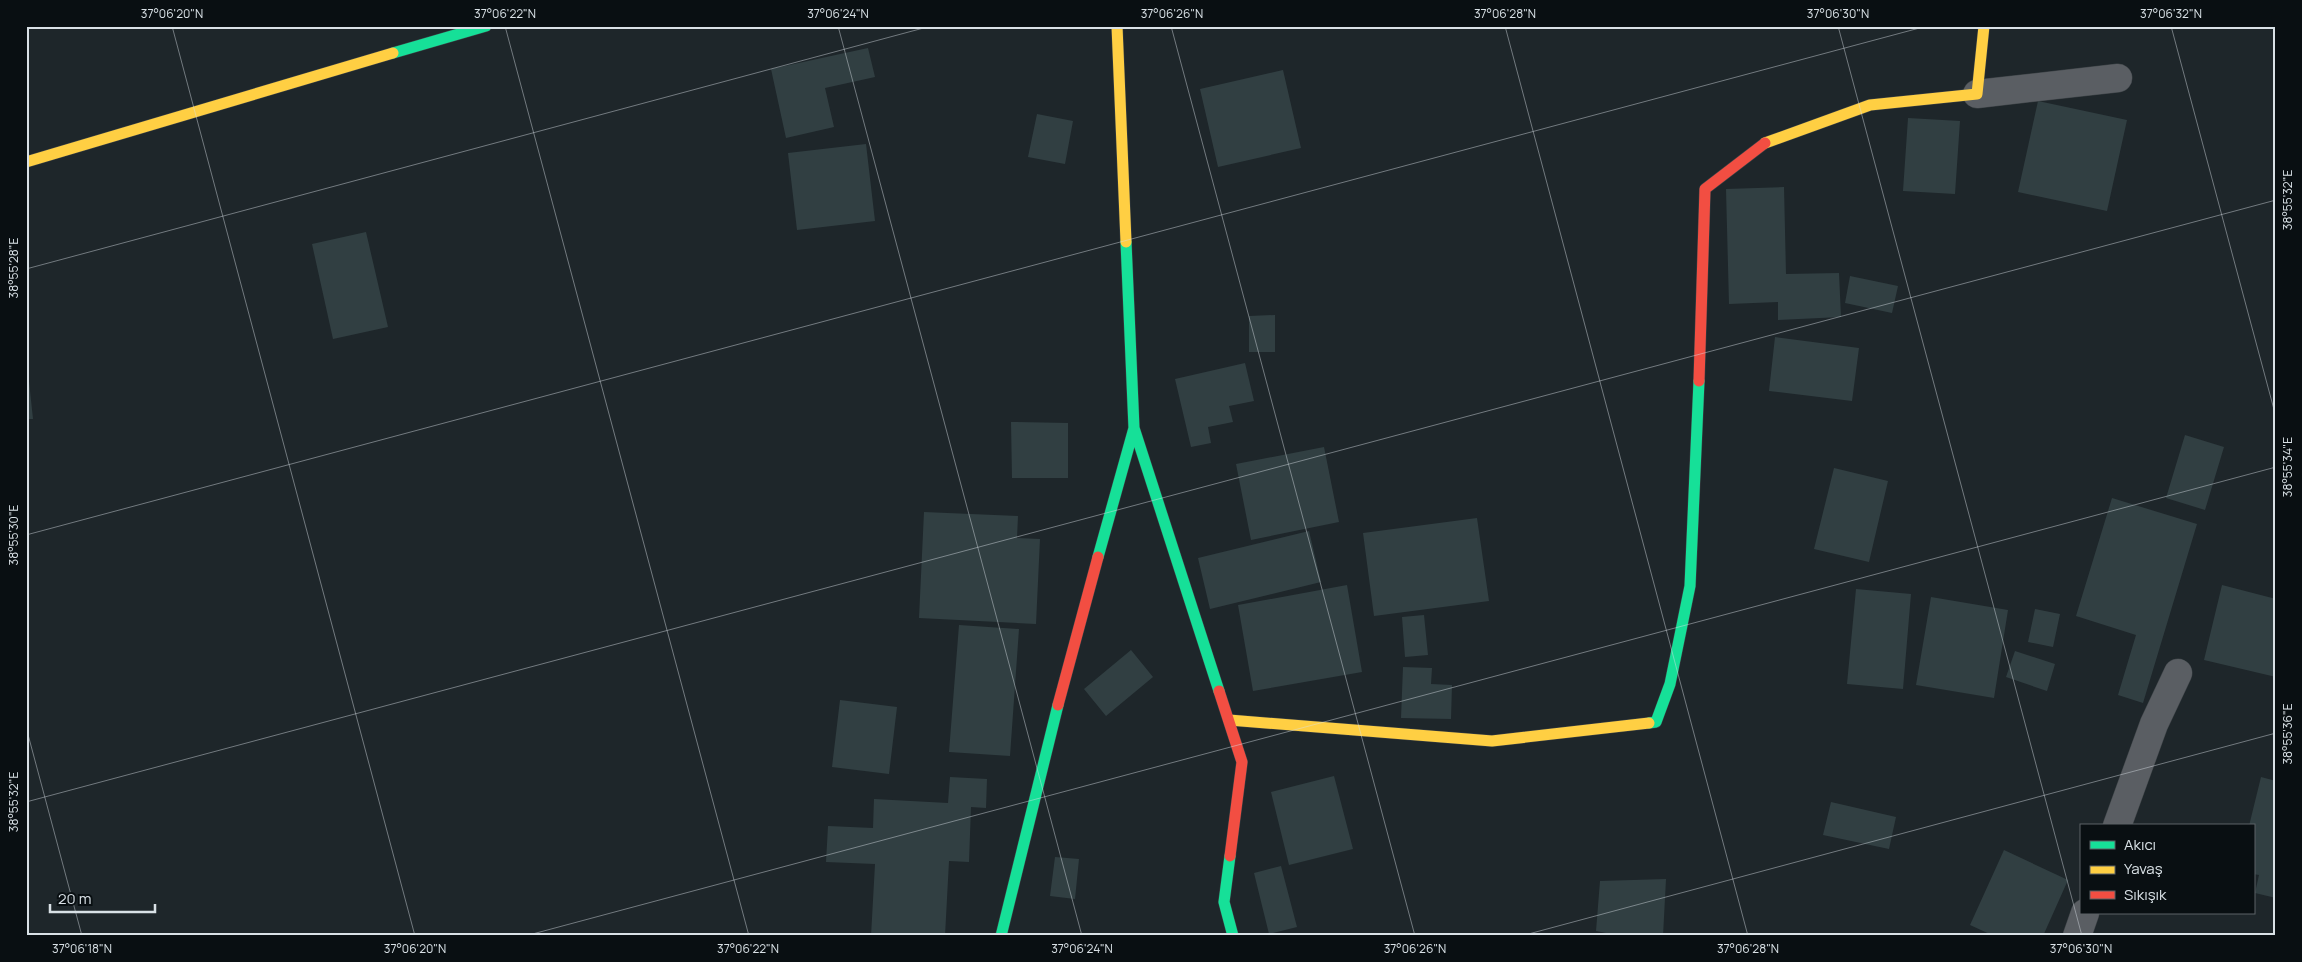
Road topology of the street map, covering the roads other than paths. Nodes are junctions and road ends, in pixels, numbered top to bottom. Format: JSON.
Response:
{"nodes":[{"id":1,"x":486,"y":26,"type":"edge"},
{"id":2,"x":1117,"y":26,"type":"edge"},
{"id":3,"x":1984,"y":26,"type":"edge"},
{"id":4,"x":2118,"y":78,"type":"dead end"},
{"id":5,"x":1977,"y":94,"type":"junction"},
{"id":6,"x":26,"y":162,"type":"edge"},
{"id":7,"x":1134,"y":428,"type":"junction"},
{"id":8,"x":2178,"y":673,"type":"dead end"},
{"id":9,"x":1229,"y":720,"type":"junction"},
{"id":10,"x":2118,"y":824,"type":"edge"},
{"id":11,"x":2085,"y":914,"type":"edge"},
{"id":12,"x":1001,"y":936,"type":"edge"},
{"id":13,"x":1233,"y":936,"type":"edge"},
{"id":14,"x":2076,"y":936,"type":"edge"}],
"edges":[{"from":1,"to":6,"type":"street"},
{"from":2,"to":7,"type":"street"},
{"from":3,"to":5,"type":"street"},
{"from":4,"to":5,"type":"street"},
{"from":5,"to":9,"type":"street"},
{"from":7,"to":9,"type":"street"},
{"from":7,"to":12,"type":"street"},
{"from":8,"to":10,"type":"street"},
{"from":9,"to":13,"type":"street"},
{"from":11,"to":14,"type":"street"}]}
